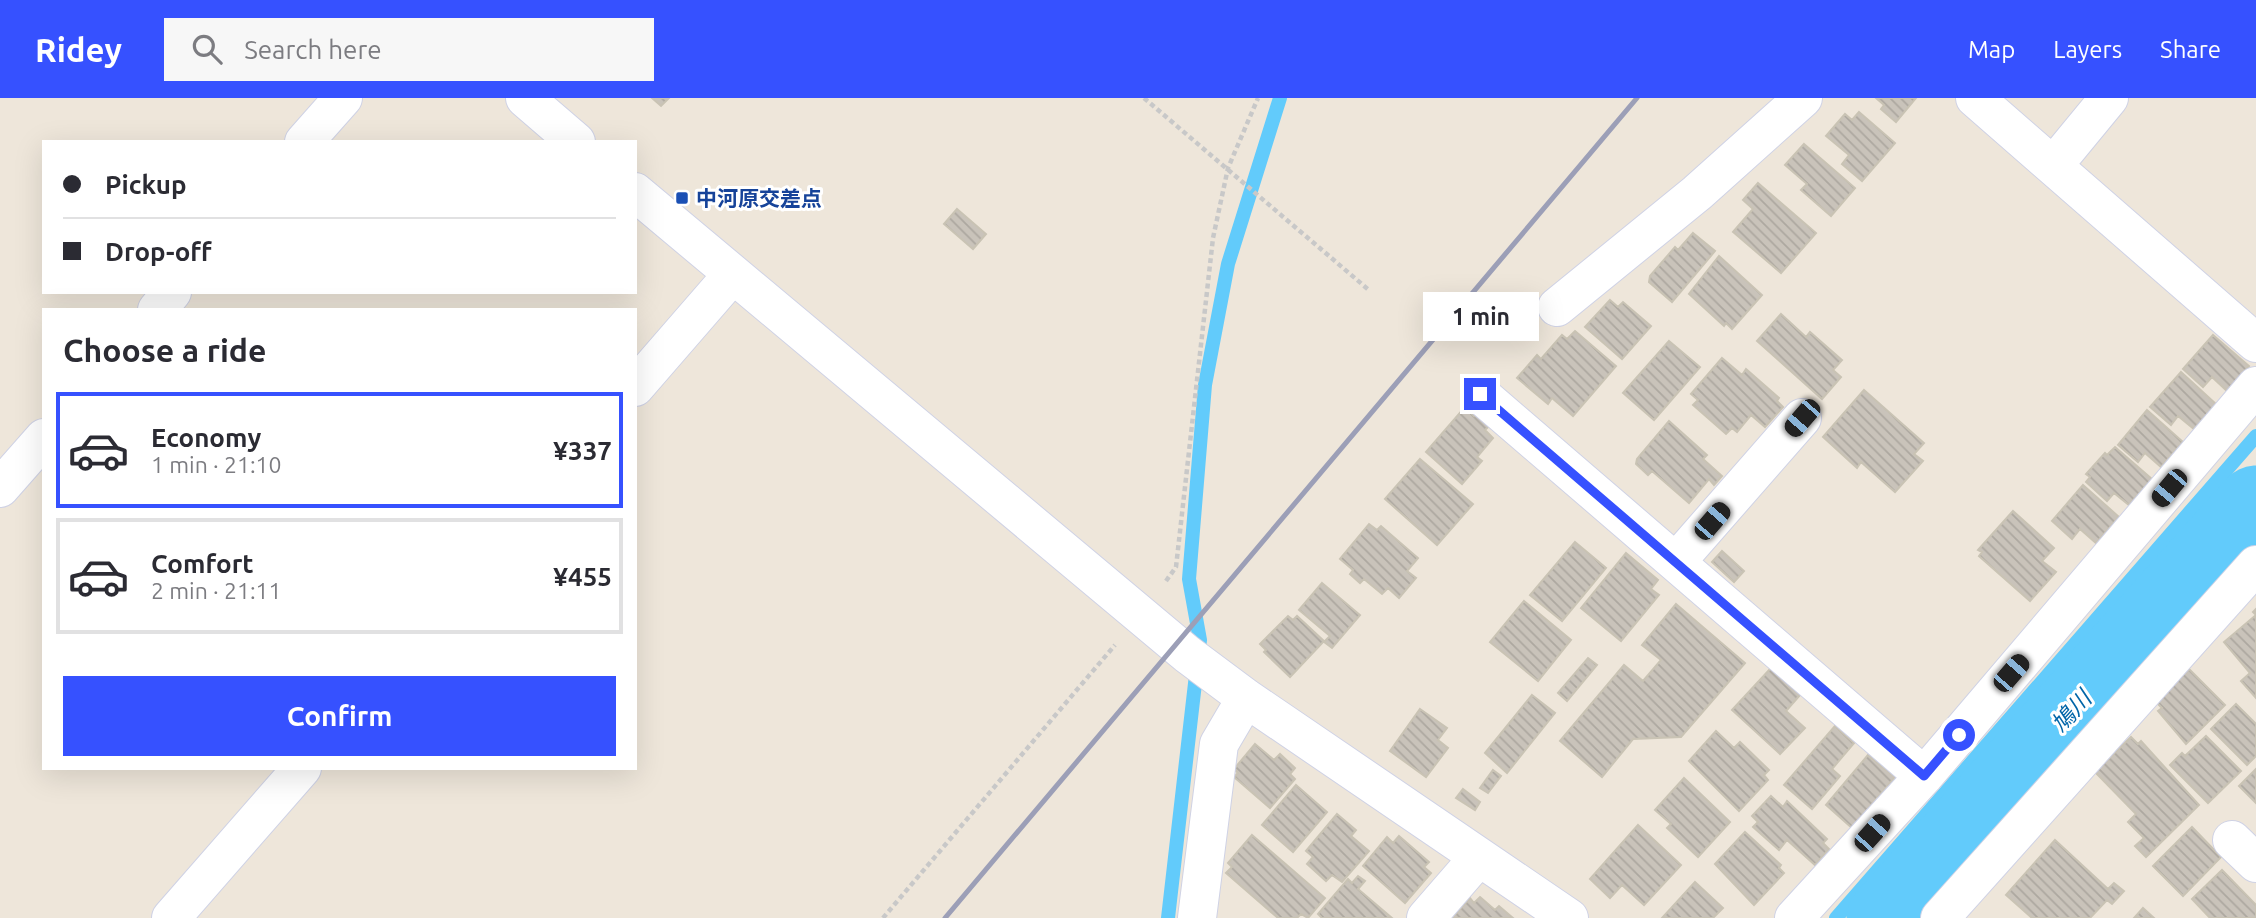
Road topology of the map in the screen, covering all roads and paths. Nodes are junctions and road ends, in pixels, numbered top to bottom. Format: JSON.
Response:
{"nodes":[{"id":1,"x":342,"y":98,"type":"edge"},
{"id":2,"x":525,"y":98,"type":"edge"},
{"id":3,"x":1144,"y":98,"type":"edge"},
{"id":4,"x":1258,"y":98,"type":"edge"},
{"id":5,"x":1803,"y":98,"type":"edge"},
{"id":6,"x":1975,"y":98,"type":"edge"},
{"id":7,"x":2109,"y":98,"type":"edge"},
{"id":8,"x":306,"y":140,"type":"edge"},
{"id":9,"x":574,"y":140,"type":"edge"},
{"id":10,"x":2053,"y":166,"type":"junction"},
{"id":11,"x":1228,"y":168,"type":"junction"},
{"id":12,"x":637,"y":194,"type":"edge"},
{"id":13,"x":733,"y":274,"type":"junction"},
{"id":14,"x":1370,"y":291,"type":"dead end"},
{"id":15,"x":170,"y":294,"type":"edge"},
{"id":16,"x":1557,"y":307,"type":"dead end"},
{"id":17,"x":159,"y":308,"type":"edge"},
{"id":18,"x":2256,"y":343,"type":"edge"},
{"id":19,"x":637,"y":385,"type":"edge"},
{"id":20,"x":2256,"y":386,"type":"edge"},
{"id":21,"x":1480,"y":394,"type":"dead end"},
{"id":22,"x":1802,"y":418,"type":"dead end"},
{"id":23,"x":42,"y":440,"type":"edge"},
{"id":24,"x":0,"y":488,"type":"edge"},
{"id":25,"x":1676,"y":562,"type":"junction"},
{"id":26,"x":2256,"y":565,"type":"edge"},
{"id":27,"x":1141,"y":615,"type":"junction"},
{"id":28,"x":1233,"y":689,"type":"junction"},
{"id":29,"x":300,"y":770,"type":"edge"},
{"id":30,"x":1924,"y":776,"type":"junction"},
{"id":31,"x":1479,"y":857,"type":"junction"},
{"id":32,"x":171,"y":918,"type":"edge"},
{"id":33,"x":883,"y":918,"type":"edge"},
{"id":34,"x":1197,"y":918,"type":"edge"},
{"id":35,"x":1426,"y":918,"type":"edge"},
{"id":36,"x":1569,"y":918,"type":"edge"},
{"id":37,"x":1794,"y":918,"type":"edge"},
{"id":38,"x":1940,"y":918,"type":"edge"}],
"edges":[{"from":1,"to":8,"type":"street"},
{"from":2,"to":9,"type":"street"},
{"from":3,"to":11,"type":"path"},
{"from":4,"to":11,"type":"path"},
{"from":5,"to":16,"type":"street"},
{"from":6,"to":10,"type":"street"},
{"from":7,"to":10,"type":"street"},
{"from":10,"to":18,"type":"street"},
{"from":11,"to":14,"type":"path"},
{"from":11,"to":27,"type":"path"},
{"from":12,"to":13,"type":"street"},
{"from":13,"to":19,"type":"street"},
{"from":13,"to":27,"type":"street"},
{"from":15,"to":17,"type":"street"},
{"from":20,"to":30,"type":"street"},
{"from":21,"to":25,"type":"street"},
{"from":22,"to":25,"type":"street"},
{"from":23,"to":24,"type":"street"},
{"from":25,"to":30,"type":"street"},
{"from":26,"to":38,"type":"street"},
{"from":27,"to":28,"type":"street"},
{"from":27,"to":33,"type":"path"},
{"from":28,"to":31,"type":"street"},
{"from":28,"to":34,"type":"street"},
{"from":29,"to":32,"type":"street"},
{"from":30,"to":37,"type":"street"},
{"from":31,"to":35,"type":"street"},
{"from":31,"to":36,"type":"street"}]}
